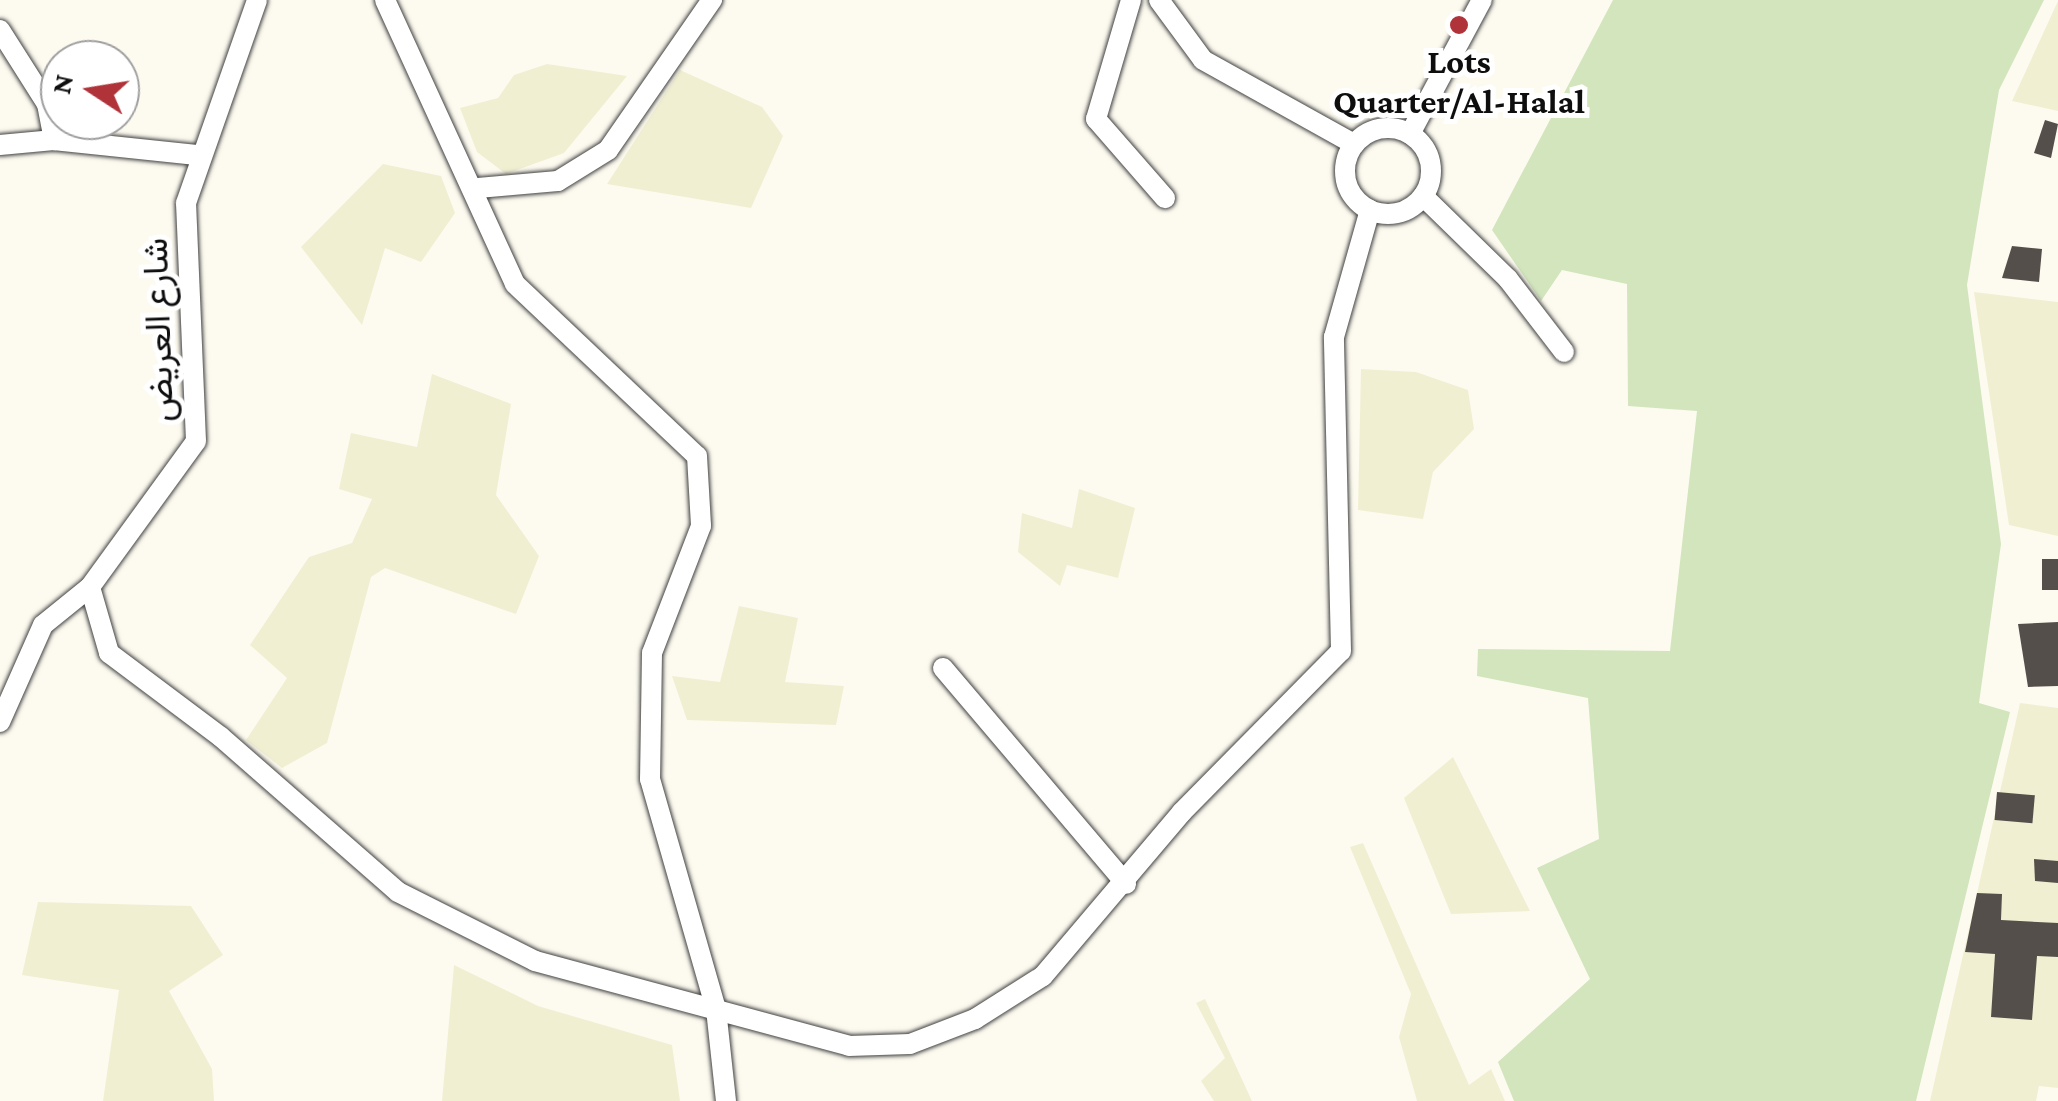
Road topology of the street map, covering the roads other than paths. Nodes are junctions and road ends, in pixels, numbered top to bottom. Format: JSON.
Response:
{"nodes":[{"id":1,"x":257,"y":0,"type":"edge"},
{"id":2,"x":385,"y":0,"type":"edge"},
{"id":3,"x":712,"y":0,"type":"edge"},
{"id":4,"x":1132,"y":0,"type":"edge"},
{"id":5,"x":1159,"y":0,"type":"edge"},
{"id":6,"x":1482,"y":0,"type":"edge"},
{"id":7,"x":0,"y":30,"type":"edge"},
{"id":8,"x":40,"y":93,"type":"edge"},
{"id":9,"x":1410,"y":134,"type":"junction"},
{"id":10,"x":54,"y":140,"type":"joint"},
{"id":11,"x":1354,"y":144,"type":"junction"},
{"id":12,"x":0,"y":145,"type":"edge"},
{"id":13,"x":196,"y":155,"type":"junction"},
{"id":14,"x":478,"y":188,"type":"junction"},
{"id":15,"x":1423,"y":196,"type":"junction"},
{"id":16,"x":1165,"y":198,"type":"dead end"},
{"id":17,"x":1370,"y":210,"type":"junction"},
{"id":18,"x":1564,"y":352,"type":"dead end"},
{"id":19,"x":90,"y":587,"type":"junction"},
{"id":20,"x":943,"y":668,"type":"dead end"},
{"id":21,"x":0,"y":722,"type":"edge"},
{"id":22,"x":1126,"y":884,"type":"junction"},
{"id":23,"x":716,"y":1009,"type":"junction"},
{"id":24,"x":726,"y":1101,"type":"edge"}],
"edges":[{"from":1,"to":13,"type":"street","name":"شارع العريض"},
{"from":2,"to":14,"type":"street"},
{"from":3,"to":14,"type":"street"},
{"from":4,"to":16,"type":"street"},
{"from":5,"to":11,"type":"street"},
{"from":6,"to":9,"type":"street"},
{"from":7,"to":8,"type":"street"},
{"from":9,"to":11,"type":"street"},
{"from":9,"to":15,"type":"street"},
{"from":10,"to":12,"type":"street"},
{"from":10,"to":13,"type":"street"},
{"from":11,"to":17,"type":"street"},
{"from":13,"to":19,"type":"street","name":"شارع العريض"},
{"from":14,"to":23,"type":"street"},
{"from":15,"to":17,"type":"street"},
{"from":15,"to":18,"type":"street"},
{"from":17,"to":22,"type":"street"},
{"from":19,"to":21,"type":"street","name":"شارع العريض"},
{"from":19,"to":23,"type":"street"},
{"from":20,"to":22,"type":"street"},
{"from":22,"to":23,"type":"street"},
{"from":23,"to":24,"type":"street"}]}
